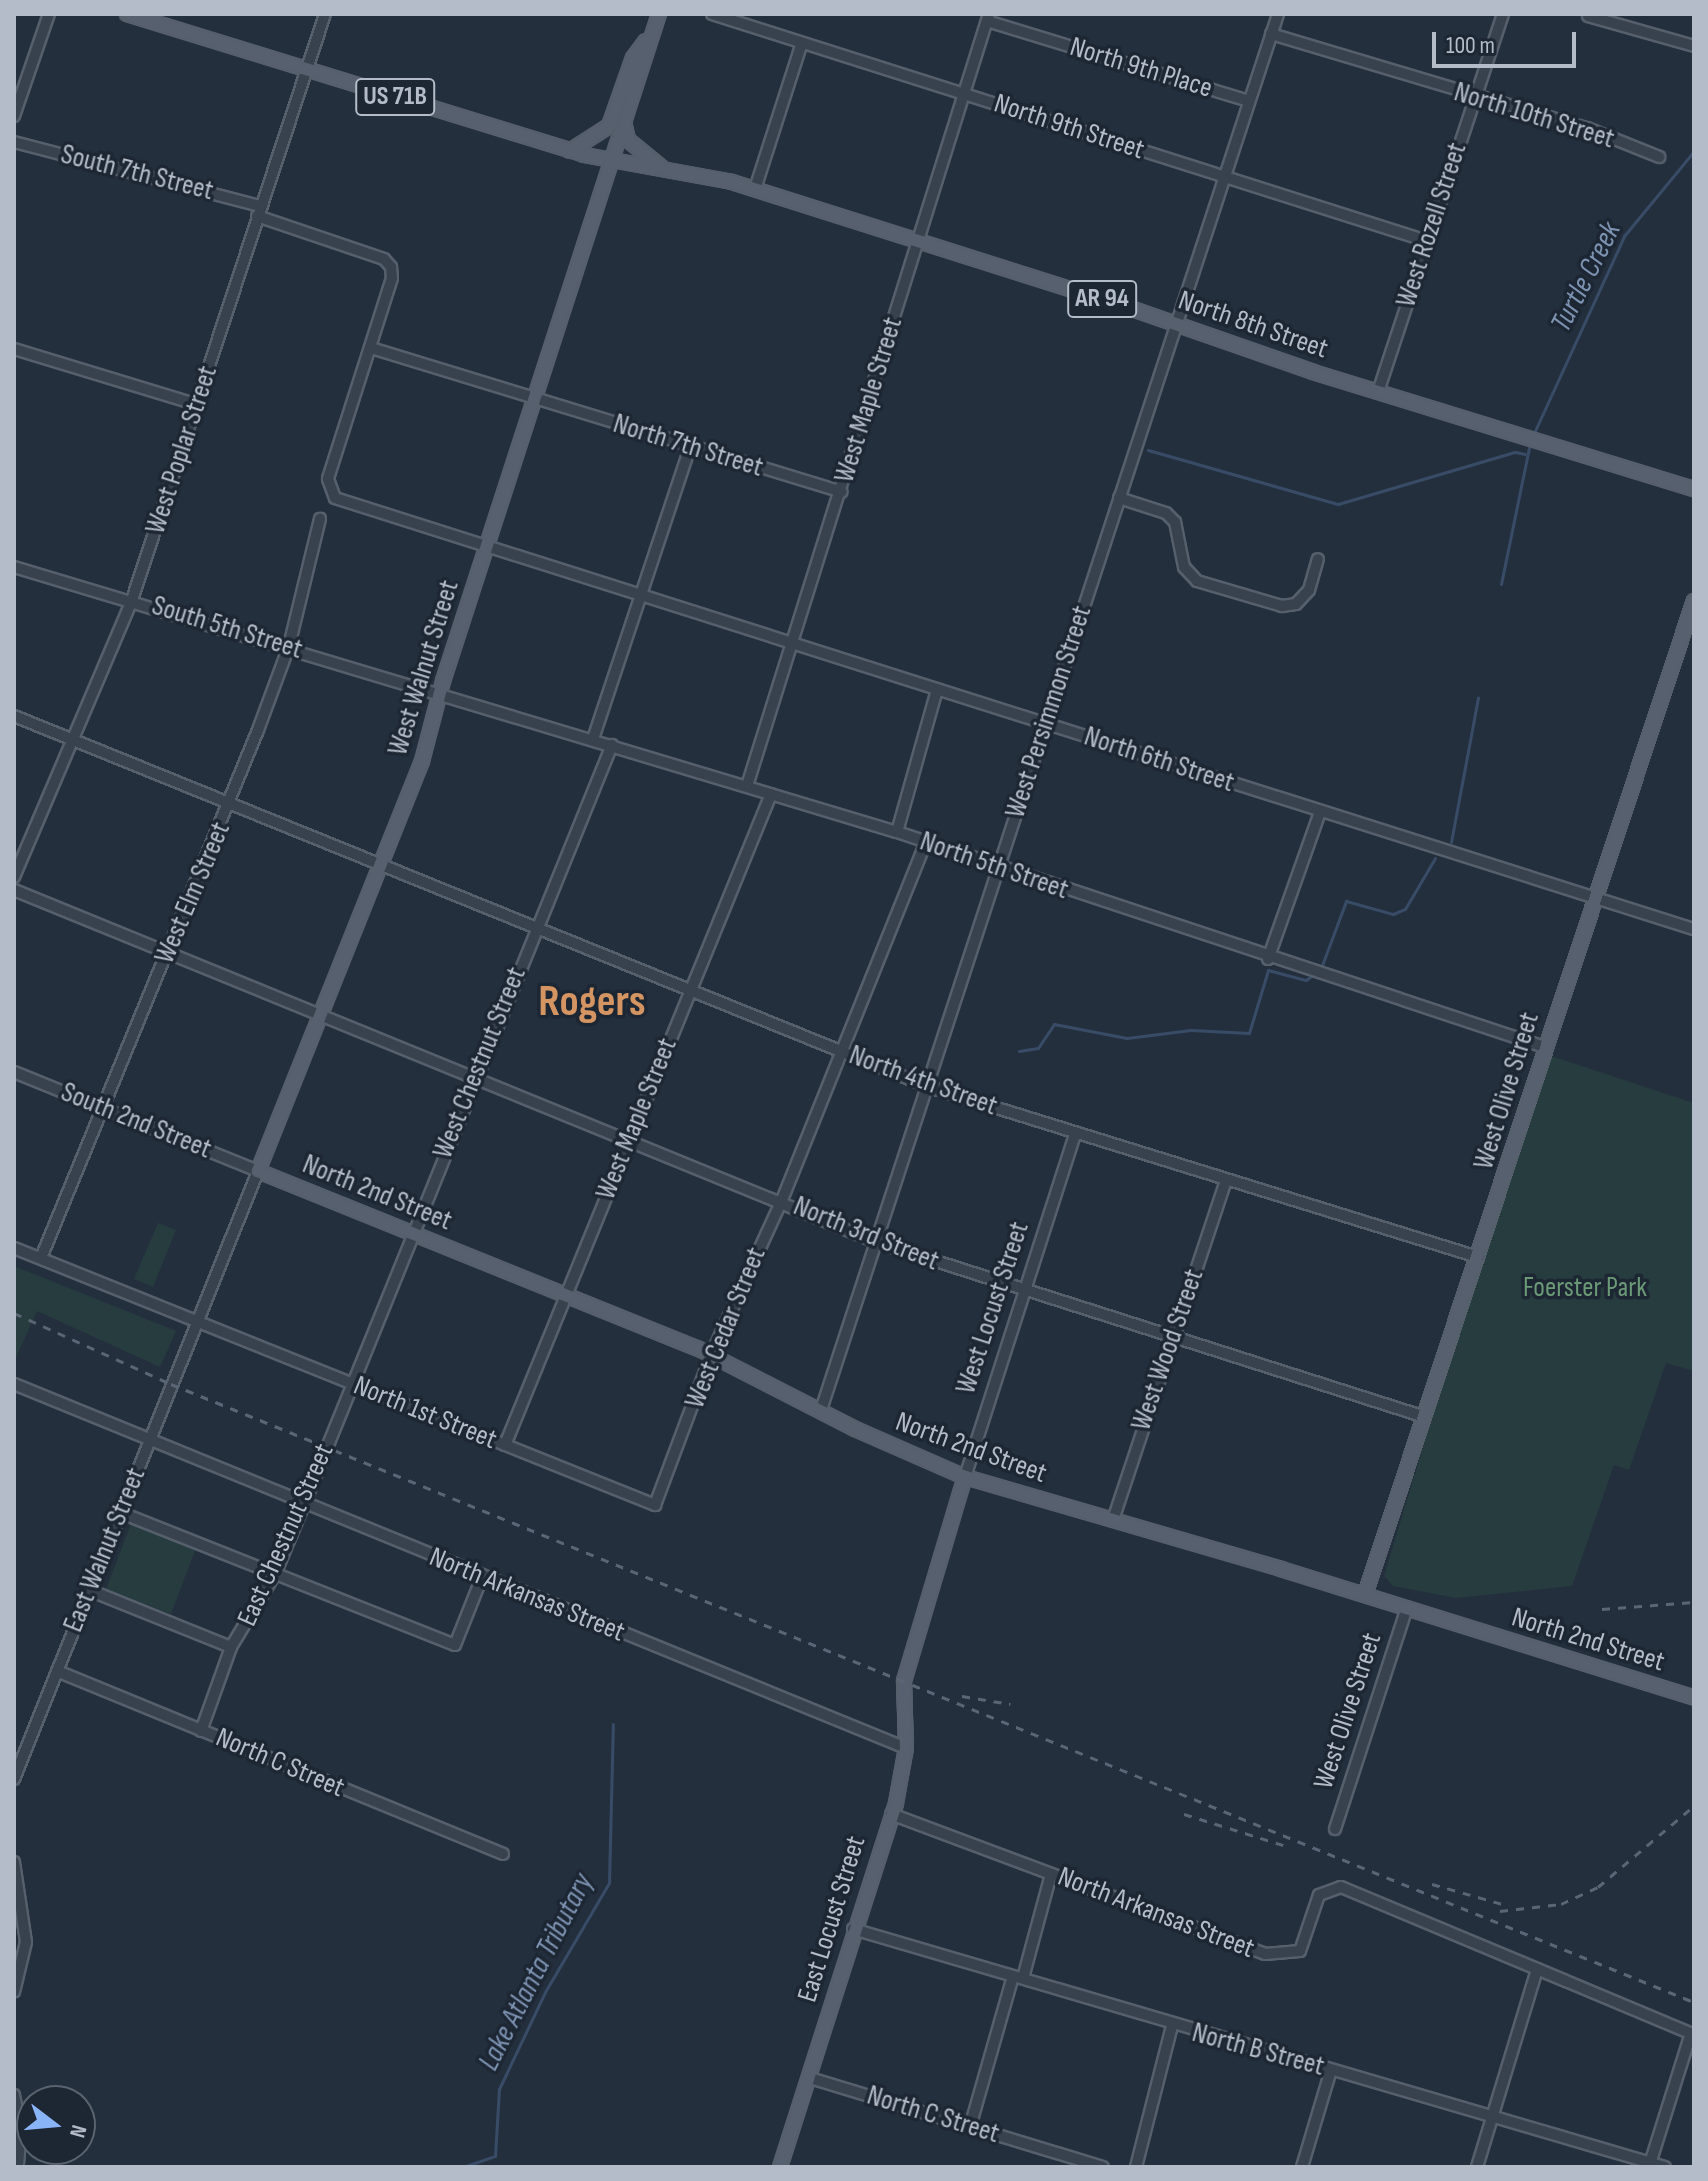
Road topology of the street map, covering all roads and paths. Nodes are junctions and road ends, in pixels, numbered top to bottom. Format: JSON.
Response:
{"nodes":[{"id":1,"x":49,"y":14,"type":"edge"},
{"id":2,"x":127,"y":14,"type":"edge"},
{"id":3,"x":325,"y":14,"type":"edge"},
{"id":4,"x":659,"y":14,"type":"edge"},
{"id":5,"x":712,"y":14,"type":"edge"},
{"id":6,"x":1278,"y":14,"type":"edge"},
{"id":7,"x":1503,"y":14,"type":"edge"},
{"id":8,"x":1588,"y":16,"type":"dead end"},
{"id":9,"x":988,"y":18,"type":"edge"},
{"id":10,"x":654,"y":30,"type":"junction"},
{"id":11,"x":1271,"y":34,"type":"junction"},
{"id":12,"x":802,"y":43,"type":"junction"},
{"id":13,"x":1694,"y":46,"type":"edge"},
{"id":14,"x":307,"y":69,"type":"junction"},
{"id":15,"x":965,"y":93,"type":"junction"},
{"id":16,"x":1474,"y":98,"type":"junction"},
{"id":17,"x":1248,"y":101,"type":"junction"},
{"id":18,"x":14,"y":116,"type":"edge"},
{"id":19,"x":624,"y":121,"type":"junction"},
{"id":20,"x":14,"y":142,"type":"edge"},
{"id":21,"x":570,"y":151,"type":"junction"},
{"id":22,"x":1659,"y":157,"type":"dead end"},
{"id":23,"x":610,"y":161,"type":"junction"},
{"id":24,"x":664,"y":169,"type":"junction"},
{"id":25,"x":1224,"y":176,"type":"junction"},
{"id":26,"x":755,"y":189,"type":"junction"},
{"id":27,"x":259,"y":211,"type":"junction"},
{"id":28,"x":918,"y":240,"type":"junction"},
{"id":29,"x":1427,"y":241,"type":"junction"},
{"id":30,"x":1175,"y":324,"type":"junction"},
{"id":31,"x":371,"y":348,"type":"junction"},
{"id":32,"x":14,"y":349,"type":"edge"},
{"id":33,"x":1378,"y":392,"type":"junction"},
{"id":34,"x":536,"y":400,"type":"junction"},
{"id":35,"x":198,"y":405,"type":"junction"},
{"id":36,"x":690,"y":447,"type":"junction"},
{"id":37,"x":1694,"y":489,"type":"edge"},
{"id":38,"x":841,"y":492,"type":"junction"},
{"id":39,"x":1119,"y":498,"type":"junction"},
{"id":40,"x":320,"y":519,"type":"dead end"},
{"id":41,"x":486,"y":548,"type":"junction"},
{"id":42,"x":1318,"y":559,"type":"dead end"},
{"id":43,"x":14,"y":567,"type":"edge"},
{"id":44,"x":641,"y":596,"type":"junction"},
{"id":45,"x":132,"y":600,"type":"junction"},
{"id":46,"x":1694,"y":601,"type":"edge"},
{"id":47,"x":792,"y":644,"type":"junction"},
{"id":48,"x":289,"y":646,"type":"junction"},
{"id":49,"x":937,"y":690,"type":"junction"},
{"id":50,"x":440,"y":694,"type":"junction"},
{"id":51,"x":14,"y":716,"type":"edge"},
{"id":52,"x":1043,"y":723,"type":"junction"},
{"id":53,"x":70,"y":739,"type":"junction"},
{"id":54,"x":593,"y":739,"type":"junction"},
{"id":55,"x":612,"y":745,"type":"junction"},
{"id":56,"x":747,"y":786,"type":"junction"},
{"id":57,"x":771,"y":794,"type":"junction"},
{"id":58,"x":230,"y":804,"type":"junction"},
{"id":59,"x":1320,"y":812,"type":"junction"},
{"id":60,"x":897,"y":832,"type":"junction"},
{"id":61,"x":926,"y":842,"type":"junction"},
{"id":62,"x":382,"y":867,"type":"junction"},
{"id":63,"x":998,"y":868,"type":"junction"},
{"id":64,"x":14,"y":877,"type":"edge"},
{"id":65,"x":14,"y":890,"type":"edge"},
{"id":66,"x":1596,"y":898,"type":"junction"},
{"id":67,"x":534,"y":928,"type":"junction"},
{"id":68,"x":1694,"y":929,"type":"edge"},
{"id":69,"x":168,"y":952,"type":"junction"},
{"id":70,"x":1268,"y":959,"type":"junction"},
{"id":71,"x":689,"y":990,"type":"junction"},
{"id":72,"x":321,"y":1013,"type":"junction"},
{"id":73,"x":1545,"y":1047,"type":"junction"},
{"id":74,"x":841,"y":1051,"type":"junction"},
{"id":75,"x":14,"y":1072,"type":"edge"},
{"id":76,"x":473,"y":1079,"type":"junction"},
{"id":77,"x":929,"y":1087,"type":"junction"},
{"id":78,"x":103,"y":1108,"type":"junction"},
{"id":79,"x":1075,"y":1134,"type":"junction"},
{"id":80,"x":628,"y":1141,"type":"junction"},
{"id":81,"x":258,"y":1171,"type":"junction"},
{"id":82,"x":1226,"y":1181,"type":"junction"},
{"id":83,"x":782,"y":1200,"type":"junction"},
{"id":84,"x":412,"y":1232,"type":"junction"},
{"id":85,"x":876,"y":1242,"type":"junction"},
{"id":86,"x":14,"y":1248,"type":"edge"},
{"id":87,"x":1478,"y":1257,"type":"junction"},
{"id":88,"x":41,"y":1258,"type":"junction"},
{"id":89,"x":1023,"y":1291,"type":"junction"},
{"id":90,"x":567,"y":1296,"type":"junction"},
{"id":91,"x":195,"y":1322,"type":"junction"},
{"id":92,"x":1172,"y":1337,"type":"junction"},
{"id":93,"x":711,"y":1355,"type":"junction"},
{"id":94,"x":351,"y":1383,"type":"junction"},
{"id":95,"x":14,"y":1384,"type":"edge"},
{"id":96,"x":821,"y":1410,"type":"junction"},
{"id":97,"x":1425,"y":1417,"type":"junction"},
{"id":98,"x":149,"y":1439,"type":"junction"},
{"id":99,"x":505,"y":1445,"type":"junction"},
{"id":100,"x":965,"y":1477,"type":"junction"},
{"id":101,"x":305,"y":1502,"type":"junction"},
{"id":102,"x":655,"y":1505,"type":"joint"},
{"id":103,"x":119,"y":1512,"type":"junction"},
{"id":104,"x":1113,"y":1520,"type":"junction"},
{"id":105,"x":275,"y":1574,"type":"junction"},
{"id":106,"x":482,"y":1577,"type":"junction"},
{"id":107,"x":89,"y":1590,"type":"junction"},
{"id":108,"x":1365,"y":1595,"type":"junction"},
{"id":109,"x":1407,"y":1608,"type":"junction"},
{"id":110,"x":231,"y":1647,"type":"junction"},
{"id":111,"x":57,"y":1671,"type":"junction"},
{"id":112,"x":904,"y":1681,"type":"joint"},
{"id":113,"x":1694,"y":1698,"type":"edge"},
{"id":114,"x":201,"y":1731,"type":"junction"},
{"id":115,"x":906,"y":1748,"type":"junction"},
{"id":116,"x":14,"y":1779,"type":"edge"},
{"id":117,"x":891,"y":1814,"type":"junction"},
{"id":118,"x":1335,"y":1829,"type":"dead end"},
{"id":119,"x":503,"y":1854,"type":"dead end"},
{"id":120,"x":14,"y":1862,"type":"edge"},
{"id":121,"x":1051,"y":1874,"type":"junction"},
{"id":122,"x":853,"y":1929,"type":"junction"},
{"id":123,"x":1537,"y":1969,"type":"junction"},
{"id":124,"x":1018,"y":1977,"type":"junction"},
{"id":125,"x":14,"y":1992,"type":"edge"},
{"id":126,"x":1172,"y":2026,"type":"junction"},
{"id":127,"x":1692,"y":2034,"type":"edge"},
{"id":128,"x":1331,"y":2070,"type":"junction"},
{"id":129,"x":810,"y":2078,"type":"junction"},
{"id":130,"x":14,"y":2095,"type":"edge"},
{"id":131,"x":1492,"y":2117,"type":"junction"},
{"id":132,"x":970,"y":2127,"type":"junction"},
{"id":133,"x":1650,"y":2165,"type":"edge"},
{"id":134,"x":18,"y":2167,"type":"edge"},
{"id":135,"x":780,"y":2167,"type":"edge"},
{"id":136,"x":1103,"y":2167,"type":"edge"},
{"id":137,"x":1136,"y":2167,"type":"edge"},
{"id":138,"x":1302,"y":2167,"type":"edge"},
{"id":139,"x":1477,"y":2167,"type":"edge"},
{"id":140,"x":1665,"y":2167,"type":"edge"}],
"edges":[{"from":1,"to":18,"type":"street"},
{"from":2,"to":14,"type":"main road","number":"US 71B"},
{"from":3,"to":14,"type":"street","name":"West Poplar Street"},
{"from":4,"to":10,"type":"main road","name":"West Walnut Street"},
{"from":5,"to":12,"type":"street","name":"North 9th Street"},
{"from":6,"to":11,"type":"street","name":"West Persimmon Street"},
{"from":7,"to":16,"type":"street","name":"West Rozell Street"},
{"from":8,"to":13,"type":"street"},
{"from":9,"to":15,"type":"street","name":"West Maple Street"},
{"from":9,"to":17,"type":"street","name":"North 9th Place"},
{"from":10,"to":19,"type":"main road","name":"West Walnut Street"},
{"from":10,"to":21,"type":"main road"},
{"from":11,"to":16,"type":"street","name":"North 10th Street"},
{"from":11,"to":17,"type":"street","name":"West Persimmon Street"},
{"from":12,"to":15,"type":"street","name":"North 9th Street"},
{"from":12,"to":26,"type":"street"},
{"from":14,"to":21,"type":"main road","number":"US 71B"},
{"from":14,"to":27,"type":"street","name":"West Poplar Street"},
{"from":15,"to":25,"type":"street","name":"North 9th Street"},
{"from":15,"to":28,"type":"street","name":"West Maple Street"},
{"from":16,"to":22,"type":"street","name":"North 10th Street"},
{"from":16,"to":29,"type":"street","name":"West Rozell Street"},
{"from":17,"to":25,"type":"street","name":"West Persimmon Street"},
{"from":19,"to":23,"type":"main road","name":"West Walnut Street"},
{"from":19,"to":24,"type":"main road","number":"AR 94"},
{"from":20,"to":27,"type":"street","name":"South 7th Street"},
{"from":21,"to":23,"type":"main road","number":"US 71B"},
{"from":23,"to":24,"type":"main road","name":"North 8th Street","number":"AR 94"},
{"from":23,"to":34,"type":"main road","name":"West Walnut Street"},
{"from":24,"to":26,"type":"main road","name":"North 8th Street","number":"AR 94"},
{"from":25,"to":29,"type":"street","name":"North 9th Street"},
{"from":25,"to":30,"type":"street","name":"West Persimmon Street"},
{"from":26,"to":28,"type":"main road","name":"North 8th Street","number":"AR 94"},
{"from":27,"to":31,"type":"street","name":"South 7th Street"},
{"from":27,"to":35,"type":"street","name":"West Poplar Street"},
{"from":28,"to":30,"type":"main road","name":"North 8th Street","number":"AR 94"},
{"from":28,"to":38,"type":"street","name":"West Maple Street"},
{"from":29,"to":33,"type":"street","name":"West Rozell Street"},
{"from":30,"to":33,"type":"main road","name":"North 8th Street","number":"AR 94"},
{"from":30,"to":39,"type":"street","name":"West Persimmon Street"},
{"from":31,"to":34,"type":"street"},
{"from":31,"to":41,"type":"street","name":"North 6th Street"},
{"from":32,"to":35,"type":"street"},
{"from":33,"to":37,"type":"main road","name":"North 8th Street","number":"AR 94"},
{"from":34,"to":36,"type":"street","name":"North 7th Street"},
{"from":34,"to":41,"type":"main road","name":"West Walnut Street"},
{"from":35,"to":45,"type":"street","name":"West Poplar Street"},
{"from":36,"to":38,"type":"street","name":"North 7th Street"},
{"from":36,"to":44,"type":"street"},
{"from":38,"to":47,"type":"street","name":"West Maple Street"},
{"from":39,"to":42,"type":"street"},
{"from":39,"to":52,"type":"street","name":"West Persimmon Street"},
{"from":40,"to":48,"type":"street","name":"West Elm Street"},
{"from":41,"to":44,"type":"street","name":"North 6th Street"},
{"from":41,"to":50,"type":"main road","name":"West Walnut Street"},
{"from":43,"to":45,"type":"street","name":"South 5th Street"},
{"from":44,"to":47,"type":"street","name":"North 6th Street"},
{"from":44,"to":54,"type":"street"},
{"from":45,"to":48,"type":"street","name":"South 5th Street"},
{"from":45,"to":53,"type":"street","name":"West Poplar Street"},
{"from":46,"to":66,"type":"main road","name":"West Olive Street"},
{"from":47,"to":49,"type":"street","name":"North 6th Street"},
{"from":47,"to":56,"type":"street","name":"West Maple Street"},
{"from":48,"to":50,"type":"street","name":"South 5th Street"},
{"from":48,"to":58,"type":"street","name":"West Elm Street"},
{"from":49,"to":52,"type":"street","name":"North 6th Street"},
{"from":49,"to":60,"type":"street"},
{"from":50,"to":54,"type":"street","name":"North 5th Street"},
{"from":50,"to":62,"type":"main road","name":"West Walnut Street"},
{"from":51,"to":53,"type":"street","name":"North 4th Street"},
{"from":52,"to":59,"type":"street","name":"North 6th Street"},
{"from":52,"to":63,"type":"street","name":"West Persimmon Street"},
{"from":53,"to":58,"type":"street","name":"North 4th Street"},
{"from":53,"to":64,"type":"street","name":"West Poplar Street"},
{"from":54,"to":55,"type":"street","name":"North 5th Street"},
{"from":55,"to":56,"type":"street","name":"North 5th Street"},
{"from":55,"to":67,"type":"street","name":"West Chestnut Street"},
{"from":56,"to":57,"type":"street","name":"North 5th Street"},
{"from":57,"to":60,"type":"street","name":"North 5th Street"},
{"from":57,"to":71,"type":"street","name":"West Maple Street"},
{"from":58,"to":62,"type":"street","name":"North 4th Street"},
{"from":58,"to":69,"type":"street","name":"West Elm Street"},
{"from":59,"to":66,"type":"street","name":"North 6th Street"},
{"from":59,"to":70,"type":"street"},
{"from":60,"to":61,"type":"street","name":"North 5th Street"},
{"from":61,"to":63,"type":"street","name":"North 5th Street"},
{"from":61,"to":74,"type":"street","name":"West Cedar Street"},
{"from":62,"to":67,"type":"street","name":"North 4th Street"},
{"from":62,"to":72,"type":"main road","name":"West Walnut Street"},
{"from":63,"to":70,"type":"street","name":"North 5th Street"},
{"from":63,"to":77,"type":"street","name":"West Persimmon Street"},
{"from":65,"to":69,"type":"street","name":"North 3rd Street"},
{"from":66,"to":68,"type":"street","name":"North 6th Street"},
{"from":66,"to":73,"type":"main road","name":"West Olive Street"},
{"from":67,"to":71,"type":"street","name":"North 4th Street"},
{"from":67,"to":76,"type":"street","name":"West Chestnut Street"},
{"from":69,"to":72,"type":"street","name":"North 3rd Street"},
{"from":69,"to":78,"type":"street","name":"West Elm Street"},
{"from":70,"to":73,"type":"street","name":"North 5th Street"},
{"from":71,"to":74,"type":"street","name":"North 4th Street"},
{"from":71,"to":80,"type":"street","name":"West Maple Street"},
{"from":72,"to":76,"type":"street","name":"North 3rd Street"},
{"from":72,"to":81,"type":"main road","name":"West Walnut Street"},
{"from":73,"to":87,"type":"main road","name":"West Olive Street"},
{"from":74,"to":77,"type":"street","name":"North 4th Street"},
{"from":74,"to":83,"type":"street","name":"West Cedar Street"},
{"from":75,"to":78,"type":"street","name":"South 2nd Street"},
{"from":76,"to":80,"type":"street","name":"North 3rd Street"},
{"from":76,"to":84,"type":"street","name":"West Chestnut Street"},
{"from":77,"to":79,"type":"street","name":"North 4th Street"},
{"from":77,"to":85,"type":"street","name":"West Persimmon Street"},
{"from":78,"to":81,"type":"street","name":"South 2nd Street"},
{"from":78,"to":88,"type":"street","name":"West Elm Street"},
{"from":79,"to":82,"type":"street","name":"North 4th Street"},
{"from":79,"to":89,"type":"street","name":"West Locust Street"},
{"from":80,"to":83,"type":"street","name":"North 3rd Street"},
{"from":80,"to":90,"type":"street","name":"West Maple Street"},
{"from":81,"to":84,"type":"main road","name":"North 2nd Street"},
{"from":81,"to":91,"type":"street","name":"West Walnut Street"},
{"from":82,"to":87,"type":"street","name":"North 4th Street"},
{"from":82,"to":92,"type":"street","name":"West Wood Street"},
{"from":83,"to":85,"type":"street","name":"North 3rd Street"},
{"from":83,"to":93,"type":"street","name":"West Cedar Street"},
{"from":84,"to":90,"type":"main road","name":"North 2nd Street"},
{"from":84,"to":94,"type":"street","name":"West Chestnut Street"},
{"from":85,"to":89,"type":"street","name":"North 3rd Street"},
{"from":85,"to":96,"type":"street","name":"West Persimmon Street"},
{"from":86,"to":88,"type":"street","name":"North 1st Street"},
{"from":87,"to":97,"type":"main road","name":"West Olive Street"},
{"from":88,"to":91,"type":"street","name":"North 1st Street"},
{"from":89,"to":92,"type":"street","name":"North 3rd Street"},
{"from":89,"to":100,"type":"street","name":"West Locust Street"},
{"from":90,"to":93,"type":"main road","name":"North 2nd Street"},
{"from":90,"to":99,"type":"street","name":"West Maple Street"},
{"from":91,"to":94,"type":"street","name":"North 1st Street"},
{"from":91,"to":98,"type":"street","name":"East Walnut Street"},
{"from":92,"to":97,"type":"street","name":"North 3rd Street"},
{"from":92,"to":104,"type":"street","name":"West Wood Street"},
{"from":93,"to":96,"type":"main road","name":"North 2nd Street"},
{"from":93,"to":102,"type":"street","name":"West Cedar Street"},
{"from":94,"to":99,"type":"street","name":"North 1st Street"},
{"from":94,"to":101,"type":"street","name":"East Chestnut Street"},
{"from":95,"to":98,"type":"street","name":"North Arkansas Street"},
{"from":96,"to":100,"type":"main road","name":"North 2nd Street"},
{"from":97,"to":108,"type":"main road","name":"West Olive Street"},
{"from":98,"to":101,"type":"street","name":"North Arkansas Street"},
{"from":98,"to":103,"type":"street","name":"East Walnut Street"},
{"from":99,"to":102,"type":"street","name":"North 1st Street"},
{"from":100,"to":104,"type":"main road","name":"North 2nd Street"},
{"from":100,"to":112,"type":"main road","name":"West Locust Street"},
{"from":101,"to":105,"type":"street","name":"East Chestnut Street"},
{"from":101,"to":106,"type":"street","name":"North Arkansas Street"},
{"from":103,"to":105,"type":"street"},
{"from":103,"to":107,"type":"street","name":"East Walnut Street"},
{"from":104,"to":108,"type":"main road","name":"North 2nd Street"},
{"from":105,"to":106,"type":"street"},
{"from":105,"to":110,"type":"street","name":"East Chestnut Street"},
{"from":106,"to":115,"type":"street","name":"North Arkansas Street"},
{"from":107,"to":110,"type":"street"},
{"from":107,"to":111,"type":"street","name":"East Walnut Street"},
{"from":108,"to":109,"type":"main road","name":"North 2nd Street"},
{"from":109,"to":113,"type":"main road","name":"North 2nd Street"},
{"from":109,"to":118,"type":"street","name":"West Olive Street"},
{"from":110,"to":114,"type":"street","name":"East Chestnut Street"},
{"from":111,"to":114,"type":"street","name":"North C Street"},
{"from":111,"to":116,"type":"street","name":"East Walnut Street"},
{"from":112,"to":115,"type":"main road","name":"East Locust Street"},
{"from":114,"to":119,"type":"street","name":"North C Street"},
{"from":115,"to":117,"type":"main road","name":"East Locust Street"},
{"from":117,"to":121,"type":"street","name":"North Arkansas Street"},
{"from":117,"to":122,"type":"main road","name":"East Locust Street"},
{"from":120,"to":125,"type":"street"},
{"from":121,"to":123,"type":"street","name":"North Arkansas Street"},
{"from":121,"to":124,"type":"street"},
{"from":122,"to":124,"type":"street","name":"North B Street"},
{"from":122,"to":129,"type":"main road","name":"East Locust Street"},
{"from":123,"to":127,"type":"street","name":"North Arkansas Street"},
{"from":123,"to":131,"type":"street"},
{"from":124,"to":126,"type":"street","name":"North B Street"},
{"from":124,"to":132,"type":"street"},
{"from":126,"to":128,"type":"street","name":"North B Street"},
{"from":126,"to":137,"type":"street"},
{"from":127,"to":133,"type":"street"},
{"from":128,"to":131,"type":"street","name":"North B Street"},
{"from":128,"to":138,"type":"street"},
{"from":129,"to":132,"type":"street","name":"North C Street"},
{"from":129,"to":135,"type":"main road","name":"East Locust Street"},
{"from":130,"to":134,"type":"street"},
{"from":131,"to":133,"type":"street","name":"North B Street"},
{"from":131,"to":139,"type":"street"},
{"from":132,"to":136,"type":"street","name":"North C Street"},
{"from":133,"to":140,"type":"street","name":"North B Street"}]}
